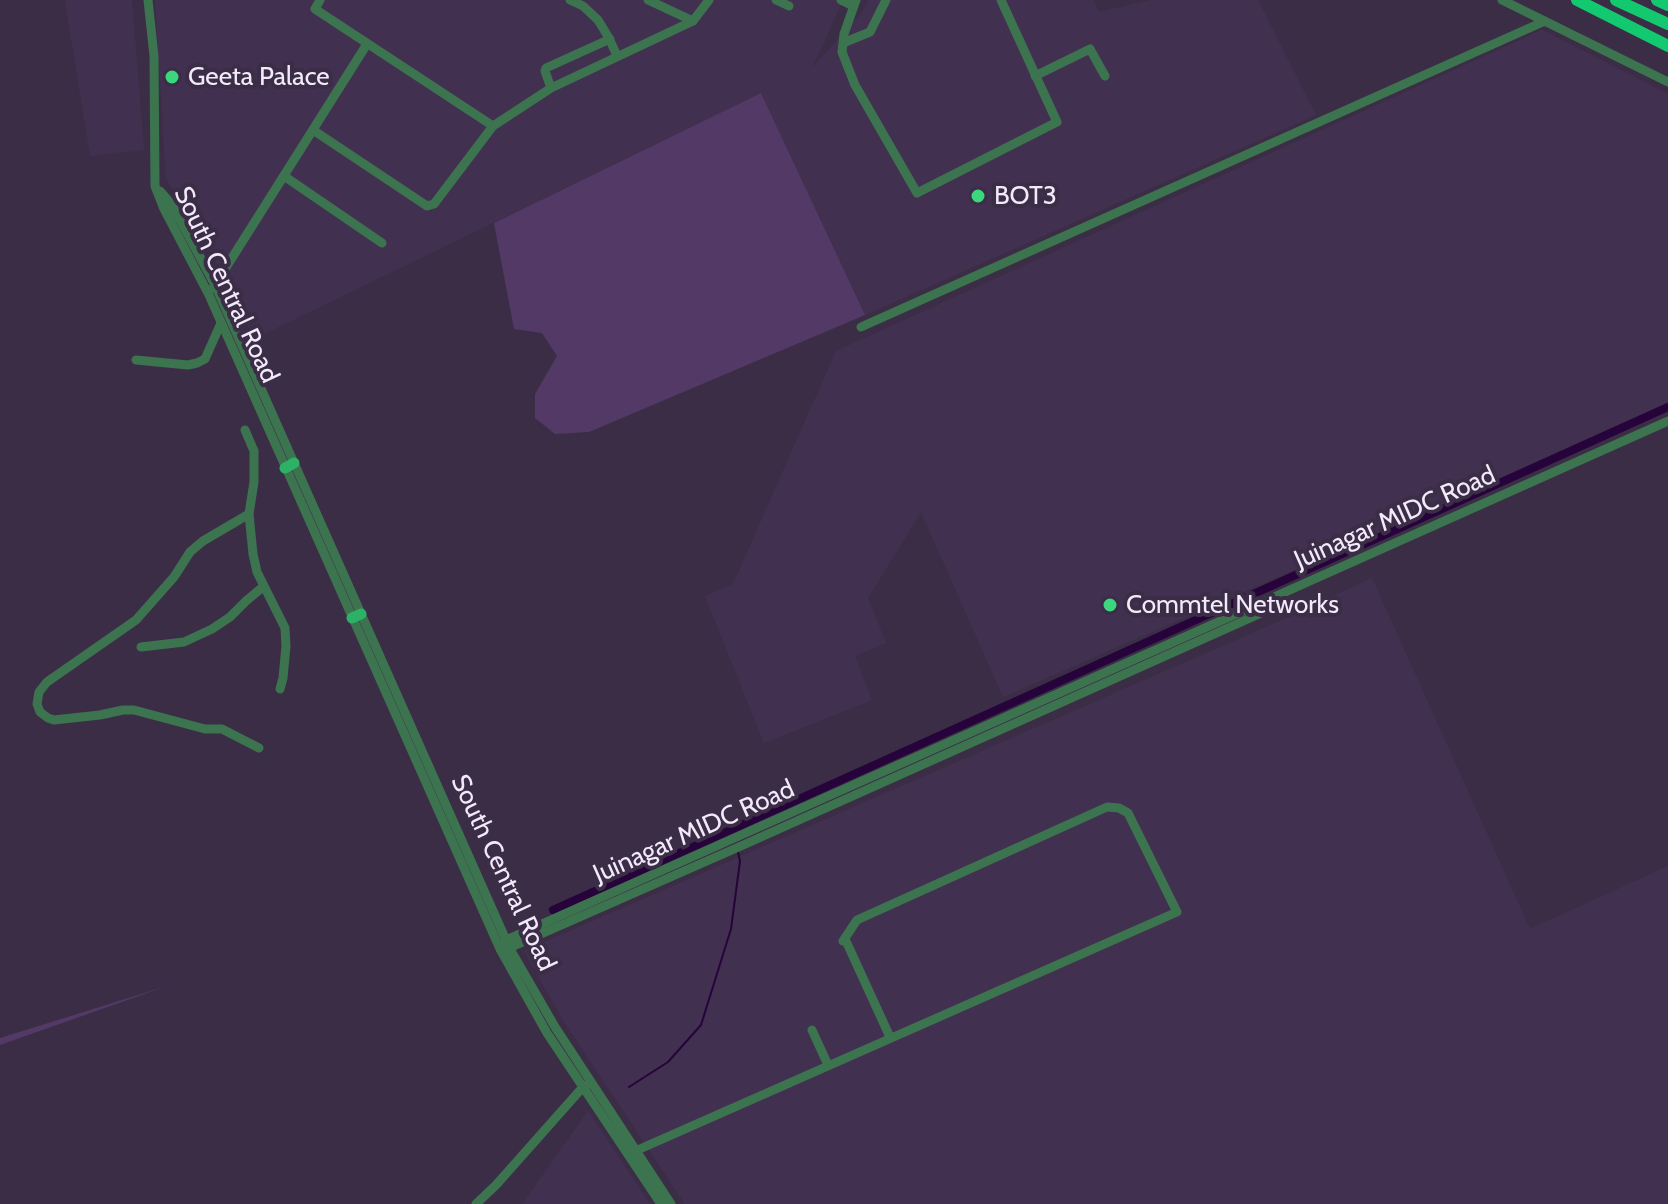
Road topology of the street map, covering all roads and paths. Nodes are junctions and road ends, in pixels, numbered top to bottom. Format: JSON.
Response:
{"nodes":[{"id":1,"x":148,"y":0,"type":"edge"},
{"id":2,"x":320,"y":0,"type":"edge"},
{"id":3,"x":570,"y":0,"type":"edge"},
{"id":4,"x":648,"y":0,"type":"edge"},
{"id":5,"x":709,"y":0,"type":"edge"},
{"id":6,"x":776,"y":0,"type":"edge"},
{"id":7,"x":841,"y":0,"type":"edge"},
{"id":8,"x":886,"y":0,"type":"edge"},
{"id":9,"x":1001,"y":0,"type":"edge"},
{"id":10,"x":1502,"y":0,"type":"edge"},
{"id":11,"x":1577,"y":0,"type":"edge"},
{"id":12,"x":1616,"y":0,"type":"edge"},
{"id":13,"x":1657,"y":0,"type":"edge"},
{"id":14,"x":854,"y":3,"type":"edge"},
{"id":15,"x":1668,"y":5,"type":"edge"},
{"id":16,"x":789,"y":6,"type":"dead end"},
{"id":17,"x":693,"y":21,"type":"junction"},
{"id":18,"x":1545,"y":21,"type":"junction"},
{"id":19,"x":1668,"y":24,"type":"edge"},
{"id":20,"x":610,"y":39,"type":"junction"},
{"id":21,"x":843,"y":43,"type":"junction"},
{"id":22,"x":367,"y":44,"type":"junction"},
{"id":23,"x":1668,"y":46,"type":"edge"},
{"id":24,"x":617,"y":56,"type":"junction"},
{"id":25,"x":1035,"y":76,"type":"junction"},
{"id":26,"x":1105,"y":76,"type":"dead end"},
{"id":27,"x":1668,"y":82,"type":"edge"},
{"id":28,"x":551,"y":88,"type":"junction"},
{"id":29,"x":493,"y":126,"type":"junction"},
{"id":30,"x":313,"y":130,"type":"junction"},
{"id":31,"x":284,"y":176,"type":"junction"},
{"id":32,"x":155,"y":186,"type":"junction"},
{"id":33,"x":382,"y":243,"type":"dead end"},
{"id":34,"x":215,"y":285,"type":"junction"},
{"id":35,"x":209,"y":295,"type":"junction"},
{"id":36,"x":221,"y":323,"type":"junction"},
{"id":37,"x":861,"y":327,"type":"dead end"},
{"id":38,"x":136,"y":360,"type":"dead end"},
{"id":39,"x":1668,"y":421,"type":"edge"},
{"id":40,"x":245,"y":430,"type":"dead end"},
{"id":41,"x":290,"y":466,"type":"junction"},
{"id":42,"x":249,"y":514,"type":"junction"},
{"id":43,"x":264,"y":586,"type":"junction"},
{"id":44,"x":1259,"y":614,"type":"dead end"},
{"id":45,"x":141,"y":647,"type":"dead end"},
{"id":46,"x":1167,"y":650,"type":"junction"},
{"id":47,"x":280,"y":689,"type":"dead end"},
{"id":48,"x":259,"y":748,"type":"dead end"},
{"id":49,"x":506,"y":946,"type":"junction"},
{"id":50,"x":812,"y":1030,"type":"dead end"},
{"id":51,"x":890,"y":1037,"type":"junction"},
{"id":52,"x":828,"y":1065,"type":"junction"},
{"id":53,"x":587,"y":1085,"type":"junction"},
{"id":54,"x":632,"y":1153,"type":"junction"},
{"id":55,"x":476,"y":1204,"type":"edge"},
{"id":56,"x":661,"y":1204,"type":"edge"},
{"id":57,"x":671,"y":1204,"type":"edge"}],
"edges":[{"from":1,"to":32,"type":"street"},
{"from":2,"to":22,"type":"street"},
{"from":3,"to":20,"type":"street"},
{"from":4,"to":17,"type":"street"},
{"from":5,"to":17,"type":"street"},
{"from":6,"to":16,"type":"street"},
{"from":7,"to":14,"type":"street"},
{"from":8,"to":21,"type":"street"},
{"from":9,"to":25,"type":"street"},
{"from":10,"to":18,"type":"street"},
{"from":11,"to":23,"type":"highway"},
{"from":12,"to":19,"type":"highway"},
{"from":13,"to":15,"type":"highway"},
{"from":14,"to":21,"type":"street"},
{"from":17,"to":24,"type":"street"},
{"from":18,"to":27,"type":"street"},
{"from":18,"to":37,"type":"street"},
{"from":20,"to":24,"type":"street"},
{"from":20,"to":28,"type":"street"},
{"from":21,"to":25,"type":"street"},
{"from":22,"to":29,"type":"street"},
{"from":22,"to":30,"type":"street"},
{"from":24,"to":28,"type":"street"},
{"from":25,"to":26,"type":"street"},
{"from":28,"to":29,"type":"street"},
{"from":29,"to":30,"type":"street"},
{"from":30,"to":31,"type":"street"},
{"from":31,"to":33,"type":"street"},
{"from":31,"to":34,"type":"street"},
{"from":32,"to":34,"type":"street","name":"South Central Road"},
{"from":32,"to":35,"type":"street","name":"South Central Road"},
{"from":34,"to":35,"type":"street"},
{"from":34,"to":41,"type":"street","name":"South Central Road"},
{"from":35,"to":36,"type":"street","name":"South Central Road"},
{"from":36,"to":38,"type":"street"},
{"from":36,"to":41,"type":"street","name":"South Central Road"},
{"from":39,"to":46,"type":"street","name":"Juinagar MIDC Road"},
{"from":40,"to":42,"type":"street"},
{"from":41,"to":49,"type":"street","name":"South Central Road"},
{"from":42,"to":43,"type":"street"},
{"from":42,"to":48,"type":"street"},
{"from":43,"to":45,"type":"street"},
{"from":43,"to":47,"type":"street"},
{"from":44,"to":46,"type":"street","name":"Juinagar MIDC Road"},
{"from":46,"to":49,"type":"street","name":"Juinagar MIDC Road"},
{"from":49,"to":53,"type":"street","name":"South Central Road"},
{"from":50,"to":52,"type":"street"},
{"from":51,"to":51,"type":"street"},
{"from":51,"to":52,"type":"street"},
{"from":52,"to":54,"type":"street"},
{"from":53,"to":54,"type":"street","name":"South Central Road"},
{"from":53,"to":55,"type":"street"},
{"from":54,"to":56,"type":"street","name":"South Central Road"},
{"from":54,"to":57,"type":"street","name":"South Central Road"}]}
